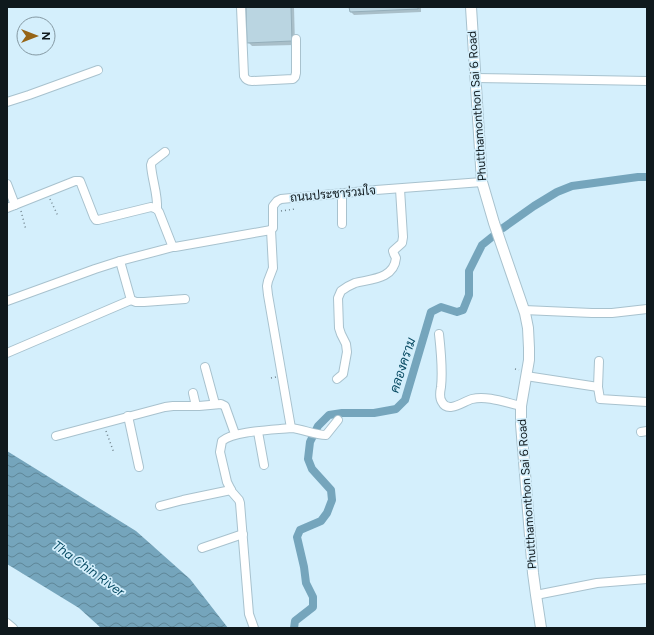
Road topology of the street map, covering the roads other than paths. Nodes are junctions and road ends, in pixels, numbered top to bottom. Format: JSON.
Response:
{"nodes":[{"id":1,"x":241,"y":7,"type":"edge"},
{"id":2,"x":470,"y":7,"type":"edge"},
{"id":3,"x":296,"y":39,"type":"dead end"},
{"id":4,"x":98,"y":70,"type":"dead end"},
{"id":5,"x":475,"y":78,"type":"junction"},
{"id":6,"x":647,"y":81,"type":"edge"},
{"id":7,"x":7,"y":102,"type":"edge"},
{"id":8,"x":165,"y":152,"type":"dead end"},
{"id":9,"x":482,"y":182,"type":"junction"},
{"id":10,"x":7,"y":184,"type":"edge"},
{"id":11,"x":400,"y":189,"type":"junction"},
{"id":12,"x":342,"y":193,"type":"junction"},
{"id":13,"x":14,"y":205,"type":"edge"},
{"id":14,"x":157,"y":209,"type":"junction"},
{"id":15,"x":342,"y":224,"type":"dead end"},
{"id":16,"x":271,"y":230,"type":"junction"},
{"id":17,"x":173,"y":247,"type":"junction"},
{"id":18,"x":120,"y":261,"type":"junction"},
{"id":19,"x":184,"y":299,"type":"dead end"},
{"id":20,"x":131,"y":300,"type":"junction"},
{"id":21,"x":7,"y":301,"type":"edge"},
{"id":22,"x":647,"y":309,"type":"edge"},
{"id":23,"x":524,"y":310,"type":"junction"},
{"id":24,"x":439,"y":334,"type":"dead end"},
{"id":25,"x":7,"y":353,"type":"edge"},
{"id":26,"x":599,"y":361,"type":"dead end"},
{"id":27,"x":205,"y":367,"type":"dead end"},
{"id":28,"x":526,"y":376,"type":"junction"},
{"id":29,"x":337,"y":379,"type":"dead end"},
{"id":30,"x":598,"y":387,"type":"junction"},
{"id":31,"x":193,"y":393,"type":"dead end"},
{"id":32,"x":647,"y":402,"type":"edge"},
{"id":33,"x":215,"y":404,"type":"junction"},
{"id":34,"x":196,"y":406,"type":"junction"},
{"id":35,"x":521,"y":406,"type":"junction"},
{"id":36,"x":128,"y":416,"type":"junction"},
{"id":37,"x":338,"y":420,"type":"dead end"},
{"id":38,"x":291,"y":428,"type":"junction"},
{"id":39,"x":258,"y":432,"type":"junction"},
{"id":40,"x":235,"y":434,"type":"junction"},
{"id":41,"x":56,"y":436,"type":"dead end"},
{"id":42,"x":264,"y":465,"type":"dead end"},
{"id":43,"x":139,"y":467,"type":"dead end"},
{"id":44,"x":231,"y":490,"type":"junction"},
{"id":45,"x":160,"y":506,"type":"dead end"},
{"id":46,"x":243,"y":534,"type":"junction"},
{"id":47,"x":202,"y":548,"type":"dead end"},
{"id":48,"x":647,"y":579,"type":"edge"},
{"id":49,"x":536,"y":595,"type":"junction"},
{"id":50,"x":7,"y":623,"type":"edge"},
{"id":51,"x":13,"y":628,"type":"edge"},
{"id":52,"x":254,"y":628,"type":"edge"},
{"id":53,"x":541,"y":628,"type":"edge"}],
"edges":[{"from":1,"to":3,"type":"street"},
{"from":2,"to":5,"type":"main road","name":"Phutthamonthon Sai 6 Road"},
{"from":4,"to":7,"type":"street"},
{"from":5,"to":6,"type":"street"},
{"from":5,"to":9,"type":"main road","name":"Phutthamonthon Sai 6 Road"},
{"from":8,"to":14,"type":"street"},
{"from":9,"to":11,"type":"street","name":"ถนนประชาร่วมใจ"},
{"from":9,"to":23,"type":"main road","name":"Phutthamonthon Sai 6 Road"},
{"from":10,"to":13,"type":"street"},
{"from":11,"to":12,"type":"street","name":"ถนนประชาร่วมใจ"},
{"from":11,"to":29,"type":"street"},
{"from":12,"to":15,"type":"street"},
{"from":12,"to":16,"type":"street","name":"ถนนประชาร่วมใจ"},
{"from":13,"to":14,"type":"street"},
{"from":14,"to":17,"type":"street"},
{"from":16,"to":17,"type":"street"},
{"from":16,"to":38,"type":"street","name":"ถนนประชาร่วมใจ"},
{"from":17,"to":18,"type":"street"},
{"from":18,"to":20,"type":"street"},
{"from":18,"to":21,"type":"street"},
{"from":19,"to":20,"type":"street"},
{"from":20,"to":25,"type":"street"},
{"from":22,"to":23,"type":"street"},
{"from":23,"to":28,"type":"main road","name":"Phutthamonthon Sai 6 Road"},
{"from":24,"to":35,"type":"street"},
{"from":26,"to":30,"type":"street"},
{"from":27,"to":33,"type":"street"},
{"from":28,"to":30,"type":"street"},
{"from":28,"to":35,"type":"main road","name":"Phutthamonthon Sai 6 Road"},
{"from":30,"to":32,"type":"street"},
{"from":31,"to":34,"type":"street"},
{"from":33,"to":34,"type":"street"},
{"from":33,"to":40,"type":"street"},
{"from":34,"to":36,"type":"street"},
{"from":35,"to":49,"type":"main road","name":"Phutthamonthon Sai 6 Road"},
{"from":36,"to":41,"type":"street"},
{"from":36,"to":43,"type":"street"},
{"from":37,"to":38,"type":"street"},
{"from":38,"to":39,"type":"street"},
{"from":39,"to":40,"type":"street"},
{"from":39,"to":42,"type":"street"},
{"from":40,"to":44,"type":"street"},
{"from":44,"to":45,"type":"street"},
{"from":44,"to":46,"type":"street"},
{"from":46,"to":47,"type":"street"},
{"from":46,"to":52,"type":"street"},
{"from":48,"to":49,"type":"street"},
{"from":49,"to":53,"type":"main road","name":"Phutthamonthon Sai 6 Road"},
{"from":50,"to":51,"type":"street"}]}
